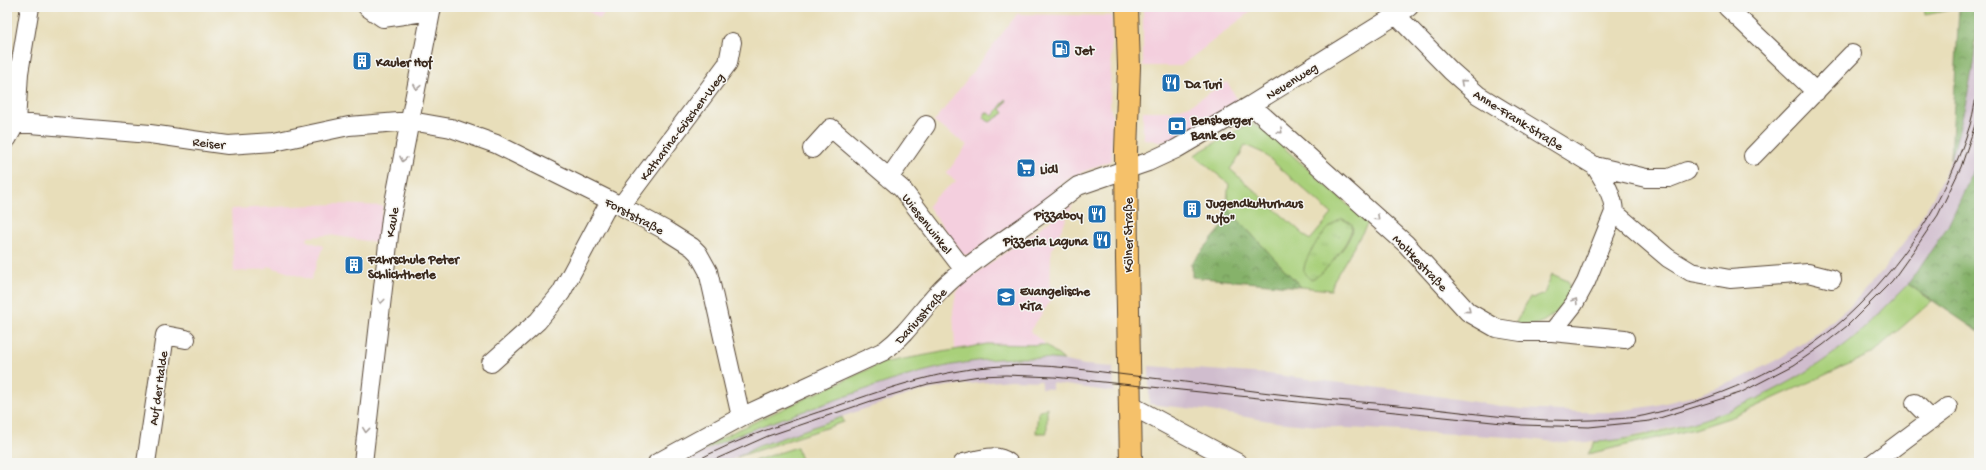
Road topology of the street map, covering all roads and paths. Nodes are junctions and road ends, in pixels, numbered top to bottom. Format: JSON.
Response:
{"nodes":[{"id":1,"x":30,"y":7,"type":"edge"},
{"id":2,"x":367,"y":7,"type":"edge"},
{"id":3,"x":1126,"y":7,"type":"edge"},
{"id":4,"x":1727,"y":7,"type":"edge"},
{"id":5,"x":432,"y":9,"type":"edge"},
{"id":6,"x":1402,"y":11,"type":"edge"},
{"id":7,"x":732,"y":42,"type":"dead end"},
{"id":8,"x":1852,"y":54,"type":"dead end"},
{"id":9,"x":1816,"y":92,"type":"junction"},
{"id":10,"x":1251,"y":105,"type":"junction"},
{"id":11,"x":411,"y":121,"type":"junction"},
{"id":12,"x":12,"y":123,"type":"edge"},
{"id":13,"x":926,"y":125,"type":"dead end"},
{"id":14,"x":7,"y":139,"type":"edge"},
{"id":15,"x":812,"y":149,"type":"dead end"},
{"id":16,"x":1753,"y":156,"type":"dead end"},
{"id":17,"x":1595,"y":166,"type":"junction"},
{"id":18,"x":1127,"y":170,"type":"junction"},
{"id":19,"x":1687,"y":171,"type":"dead end"},
{"id":20,"x":889,"y":178,"type":"junction"},
{"id":21,"x":616,"y":204,"type":"junction"},
{"id":22,"x":1614,"y":212,"type":"junction"},
{"id":23,"x":964,"y":270,"type":"junction"},
{"id":24,"x":1832,"y":279,"type":"dead end"},
{"id":25,"x":1552,"y":332,"type":"junction"},
{"id":26,"x":186,"y":339,"type":"dead end"},
{"id":27,"x":1625,"y":339,"type":"dead end"},
{"id":28,"x":491,"y":363,"type":"dead end"},
{"id":29,"x":1915,"y":403,"type":"dead end"},
{"id":30,"x":1130,"y":405,"type":"junction"},
{"id":31,"x":1948,"y":407,"type":"dead end"},
{"id":32,"x":741,"y":417,"type":"junction"},
{"id":33,"x":1932,"y":420,"type":"junction"},
{"id":34,"x":146,"y":463,"type":"edge"},
{"id":35,"x":363,"y":463,"type":"edge"},
{"id":36,"x":657,"y":463,"type":"edge"},
{"id":37,"x":963,"y":463,"type":"edge"},
{"id":38,"x":1009,"y":463,"type":"edge"},
{"id":39,"x":1130,"y":463,"type":"edge"},
{"id":40,"x":1238,"y":463,"type":"edge"},
{"id":41,"x":1873,"y":463,"type":"edge"}],
"edges":[{"from":1,"to":12,"type":"street"},
{"from":2,"to":5,"type":"street"},
{"from":3,"to":18,"type":"main road","name":"Kölner Straße"},
{"from":4,"to":9,"type":"street"},
{"from":5,"to":11,"type":"street","name":"Kaule","one_way":true},
{"from":6,"to":10,"type":"street","name":"Neuenweg"},
{"from":17,"to":6,"type":"street","name":"Anne-Frank-Straße","one_way":true},
{"from":7,"to":21,"type":"street","name":"Katharina-Güschen-Weg"},
{"from":8,"to":9,"type":"street"},
{"from":9,"to":16,"type":"street"},
{"from":10,"to":18,"type":"street","name":"Neuenweg"},
{"from":10,"to":25,"type":"street","name":"Moltkestraße","one_way":true},
{"from":11,"to":12,"type":"street","name":"Reiser"},
{"from":11,"to":21,"type":"street","name":"Forststraße"},
{"from":11,"to":35,"type":"street","name":"Kaule","one_way":true},
{"from":12,"to":14,"type":"street"},
{"from":13,"to":20,"type":"street"},
{"from":15,"to":20,"type":"street","name":"Wiesenwinkel"},
{"from":17,"to":19,"type":"street","name":"Anne-Frank-Straße"},
{"from":17,"to":22,"type":"street"},
{"from":18,"to":23,"type":"street","name":"Dariusstraße"},
{"from":18,"to":30,"type":"main road","name":"Kölner Straße"},
{"from":20,"to":23,"type":"street","name":"Wiesenwinkel"},
{"from":21,"to":28,"type":"street","name":"Katharina-Güschen-Weg"},
{"from":21,"to":32,"type":"street","name":"Forststraße"},
{"from":22,"to":24,"type":"street"},
{"from":25,"to":22,"type":"street","one_way":true},
{"from":23,"to":32,"type":"street","name":"Dariusstraße"},
{"from":25,"to":27,"type":"street","name":"Moltkestraße"},
{"from":26,"to":34,"type":"street","name":"Auf der Halde"},
{"from":29,"to":33,"type":"street"},
{"from":30,"to":39,"type":"main road","name":"Kölner Straße"},
{"from":30,"to":40,"type":"street"},
{"from":31,"to":33,"type":"street"},
{"from":32,"to":36,"type":"street","name":"Dariusstraße"},
{"from":33,"to":41,"type":"street"},
{"from":37,"to":38,"type":"street"}]}
